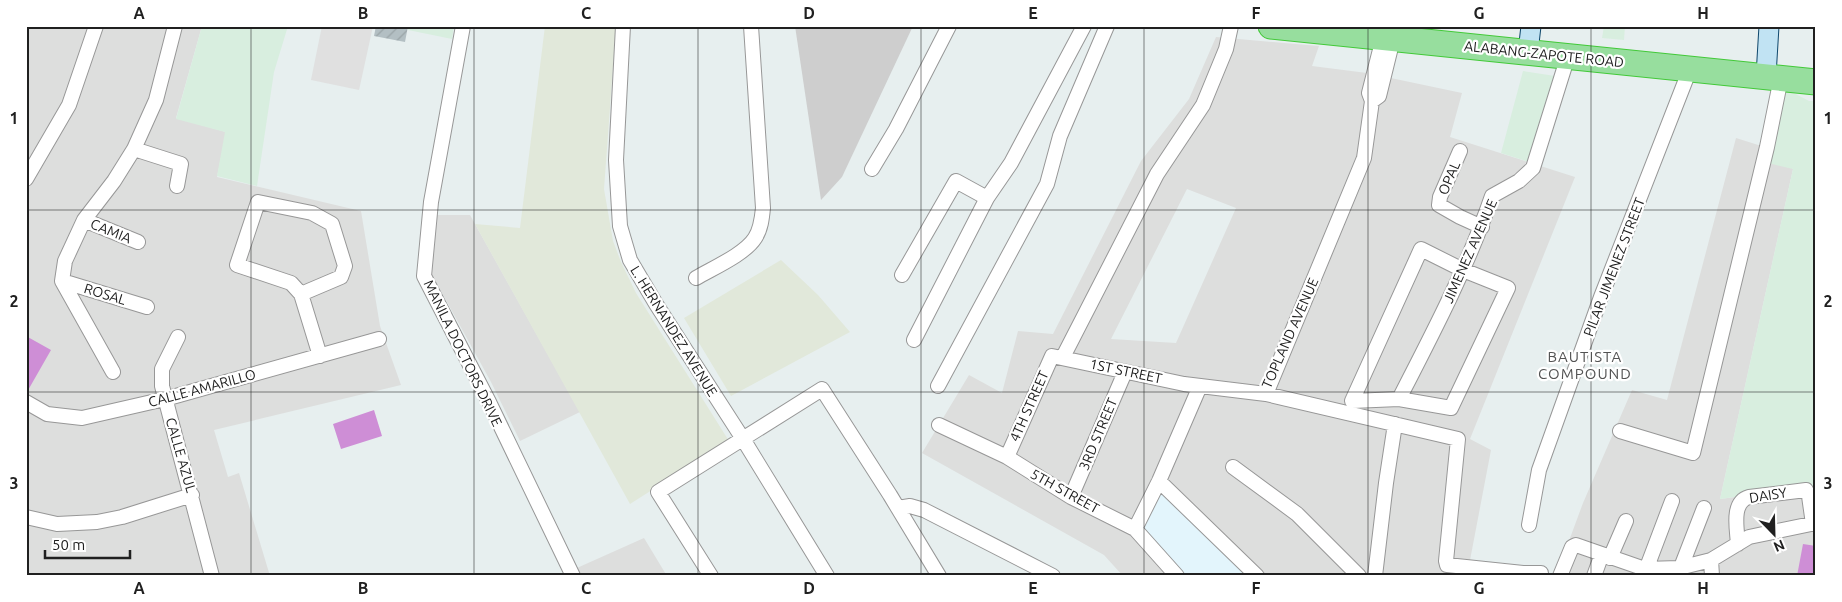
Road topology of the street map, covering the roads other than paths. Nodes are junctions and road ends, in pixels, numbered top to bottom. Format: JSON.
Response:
{"nodes":[{"id":1,"x":96,"y":26,"type":"edge"},
{"id":2,"x":175,"y":26,"type":"edge"},
{"id":3,"x":463,"y":26,"type":"edge"},
{"id":4,"x":623,"y":26,"type":"edge"},
{"id":5,"x":751,"y":26,"type":"edge"},
{"id":6,"x":949,"y":26,"type":"edge"},
{"id":7,"x":1084,"y":26,"type":"edge"},
{"id":8,"x":1107,"y":26,"type":"edge"},
{"id":9,"x":1231,"y":26,"type":"edge"},
{"id":10,"x":1271,"y":26,"type":"edge"},
{"id":11,"x":1531,"y":26,"type":"edge"},
{"id":12,"x":1769,"y":26,"type":"edge"},
{"id":13,"x":1385,"y":49,"type":"junction"},
{"id":14,"x":1528,"y":52,"type":"junction"},
{"id":15,"x":1568,"y":56,"type":"junction"},
{"id":16,"x":1690,"y":69,"type":"junction"},
{"id":17,"x":1774,"y":77,"type":"junction"},
{"id":18,"x":1816,"y":82,"type":"edge"},
{"id":19,"x":134,"y":149,"type":"junction"},
{"id":20,"x":1460,"y":151,"type":"dead end"},
{"id":21,"x":872,"y":169,"type":"dead end"},
{"id":22,"x":26,"y":179,"type":"edge"},
{"id":23,"x":177,"y":186,"type":"dead end"},
{"id":24,"x":987,"y":198,"type":"junction"},
{"id":25,"x":84,"y":220,"type":"junction"},
{"id":26,"x":1482,"y":226,"type":"junction"},
{"id":27,"x":138,"y":242,"type":"dead end"},
{"id":28,"x":1463,"y":270,"type":"junction"},
{"id":29,"x":902,"y":275,"type":"dead end"},
{"id":30,"x":696,"y":278,"type":"dead end"},
{"id":31,"x":62,"y":281,"type":"junction"},
{"id":32,"x":301,"y":294,"type":"junction"},
{"id":33,"x":147,"y":307,"type":"dead end"},
{"id":34,"x":178,"y":337,"type":"dead end"},
{"id":35,"x":379,"y":339,"type":"dead end"},
{"id":36,"x":914,"y":340,"type":"dead end"},
{"id":37,"x":320,"y":356,"type":"junction"},
{"id":38,"x":1058,"y":356,"type":"junction"},
{"id":39,"x":113,"y":372,"type":"dead end"},
{"id":40,"x":1125,"y":372,"type":"junction"},
{"id":41,"x":938,"y":386,"type":"dead end"},
{"id":42,"x":1200,"y":386,"type":"junction"},
{"id":43,"x":1266,"y":394,"type":"junction"},
{"id":44,"x":165,"y":399,"type":"junction"},
{"id":45,"x":1399,"y":399,"type":"junction"},
{"id":46,"x":26,"y":402,"type":"edge"},
{"id":47,"x":1395,"y":424,"type":"junction"},
{"id":48,"x":939,"y":425,"type":"dead end"},
{"id":49,"x":1620,"y":432,"type":"dead end"},
{"id":50,"x":743,"y":439,"type":"junction"},
{"id":51,"x":1007,"y":457,"type":"junction"},
{"id":52,"x":1233,"y":467,"type":"dead end"},
{"id":53,"x":1159,"y":481,"type":"junction"},
{"id":54,"x":192,"y":495,"type":"junction"},
{"id":55,"x":1071,"y":497,"type":"junction"},
{"id":56,"x":1672,"y":502,"type":"dead end"},
{"id":57,"x":898,"y":508,"type":"junction"},
{"id":58,"x":1704,"y":508,"type":"dead end"},
{"id":59,"x":26,"y":517,"type":"edge"},
{"id":60,"x":1626,"y":521,"type":"dead end"},
{"id":61,"x":1814,"y":524,"type":"edge"},
{"id":62,"x":1529,"y":525,"type":"dead end"},
{"id":63,"x":1135,"y":529,"type":"junction"},
{"id":64,"x":1738,"y":544,"type":"junction"},
{"id":65,"x":1606,"y":556,"type":"junction"},
{"id":66,"x":1712,"y":560,"type":"junction"},
{"id":67,"x":1644,"y":572,"type":"edge"},
{"id":68,"x":1678,"y":572,"type":"edge"},
{"id":69,"x":1541,"y":573,"type":"dead end"},
{"id":70,"x":212,"y":576,"type":"edge"},
{"id":71,"x":573,"y":576,"type":"edge"},
{"id":72,"x":711,"y":576,"type":"edge"},
{"id":73,"x":827,"y":576,"type":"edge"},
{"id":74,"x":939,"y":576,"type":"edge"},
{"id":75,"x":1053,"y":576,"type":"edge"},
{"id":76,"x":1177,"y":576,"type":"edge"},
{"id":77,"x":1256,"y":576,"type":"edge"},
{"id":78,"x":1359,"y":576,"type":"edge"},
{"id":79,"x":1375,"y":576,"type":"edge"},
{"id":80,"x":1560,"y":576,"type":"edge"},
{"id":81,"x":1594,"y":576,"type":"edge"},
{"id":82,"x":1712,"y":576,"type":"edge"}],
"edges":[{"from":1,"to":22,"type":"street"},
{"from":2,"to":19,"type":"street"},
{"from":3,"to":71,"type":"street","name":"MANILA DOCTORS DRIVE"},
{"from":4,"to":50,"type":"street","name":"L. HERNANDEZ AVENUE"},
{"from":5,"to":30,"type":"street"},
{"from":6,"to":21,"type":"street"},
{"from":7,"to":24,"type":"street"},
{"from":8,"to":41,"type":"street"},
{"from":9,"to":38,"type":"street","name":"4TH STREET"},
{"from":10,"to":13,"type":"highway","name":"ALABANG-ZAPOTE ROAD"},
{"from":11,"to":14,"type":"street"},
{"from":12,"to":17,"type":"street"},
{"from":13,"to":14,"type":"highway","name":"ALABANG-ZAPOTE ROAD"},
{"from":13,"to":43,"type":"street","name":"TOPLAND AVENUE"},
{"from":14,"to":15,"type":"highway","name":"ALABANG-ZAPOTE ROAD"},
{"from":15,"to":16,"type":"highway","name":"ALABANG-ZAPOTE ROAD"},
{"from":15,"to":26,"type":"street","name":"JIMENEZ AVENUE"},
{"from":16,"to":17,"type":"highway","name":"ALABANG-ZAPOTE ROAD"},
{"from":16,"to":62,"type":"street","name":"PILAR JIMENEZ STREET"},
{"from":17,"to":18,"type":"highway","name":"ALABANG-ZAPOTE ROAD"},
{"from":17,"to":49,"type":"street"},
{"from":19,"to":23,"type":"street"},
{"from":19,"to":25,"type":"street"},
{"from":20,"to":26,"type":"street","name":"OPAL"},
{"from":24,"to":29,"type":"street"},
{"from":24,"to":36,"type":"street"},
{"from":25,"to":27,"type":"street","name":"CAMIA"},
{"from":25,"to":31,"type":"street"},
{"from":26,"to":28,"type":"street","name":"JIMENEZ AVENUE"},
{"from":28,"to":45,"type":"street","name":"JIMENEZ AVENUE"},
{"from":28,"to":45,"type":"street"},
{"from":28,"to":45,"type":"street"},
{"from":31,"to":33,"type":"street","name":"ROSAL"},
{"from":31,"to":39,"type":"street"},
{"from":32,"to":32,"type":"street"},
{"from":32,"to":37,"type":"street"},
{"from":34,"to":44,"type":"street","name":"CALLE AZUL"},
{"from":35,"to":37,"type":"street","name":"CALLE AMARILLO"},
{"from":37,"to":44,"type":"street","name":"CALLE AMARILLO"},
{"from":38,"to":40,"type":"street","name":"1ST STREET"},
{"from":38,"to":51,"type":"street","name":"4TH STREET"},
{"from":40,"to":42,"type":"street","name":"1ST STREET"},
{"from":40,"to":55,"type":"street","name":"3RD STREET"},
{"from":42,"to":43,"type":"street","name":"TOPLAND AVENUE"},
{"from":42,"to":53,"type":"street"},
{"from":43,"to":47,"type":"street"},
{"from":44,"to":46,"type":"street","name":"CALLE AMARILLO"},
{"from":44,"to":54,"type":"street","name":"CALLE AZUL"},
{"from":47,"to":69,"type":"street"},
{"from":47,"to":79,"type":"street"},
{"from":48,"to":51,"type":"street","name":"5TH STREET"},
{"from":50,"to":57,"type":"street"},
{"from":50,"to":72,"type":"street"},
{"from":50,"to":73,"type":"street","name":"L. HERNANDEZ AVENUE"},
{"from":51,"to":55,"type":"street","name":"5TH STREET"},
{"from":52,"to":78,"type":"street"},
{"from":53,"to":63,"type":"street"},
{"from":53,"to":77,"type":"street"},
{"from":54,"to":59,"type":"street"},
{"from":54,"to":70,"type":"street","name":"CALLE AZUL"},
{"from":55,"to":63,"type":"street","name":"5TH STREET"},
{"from":56,"to":67,"type":"street"},
{"from":57,"to":74,"type":"street"},
{"from":57,"to":75,"type":"street"},
{"from":58,"to":68,"type":"street"},
{"from":60,"to":65,"type":"street"},
{"from":61,"to":64,"type":"street"},
{"from":61,"to":64,"type":"street","name":"DAISY"},
{"from":63,"to":76,"type":"street","name":"5TH STREET"},
{"from":64,"to":66,"type":"street"},
{"from":65,"to":67,"type":"street"},
{"from":65,"to":80,"type":"street"},
{"from":65,"to":81,"type":"street"},
{"from":66,"to":68,"type":"street"},
{"from":66,"to":82,"type":"street"},
{"from":67,"to":68,"type":"street"}]}
